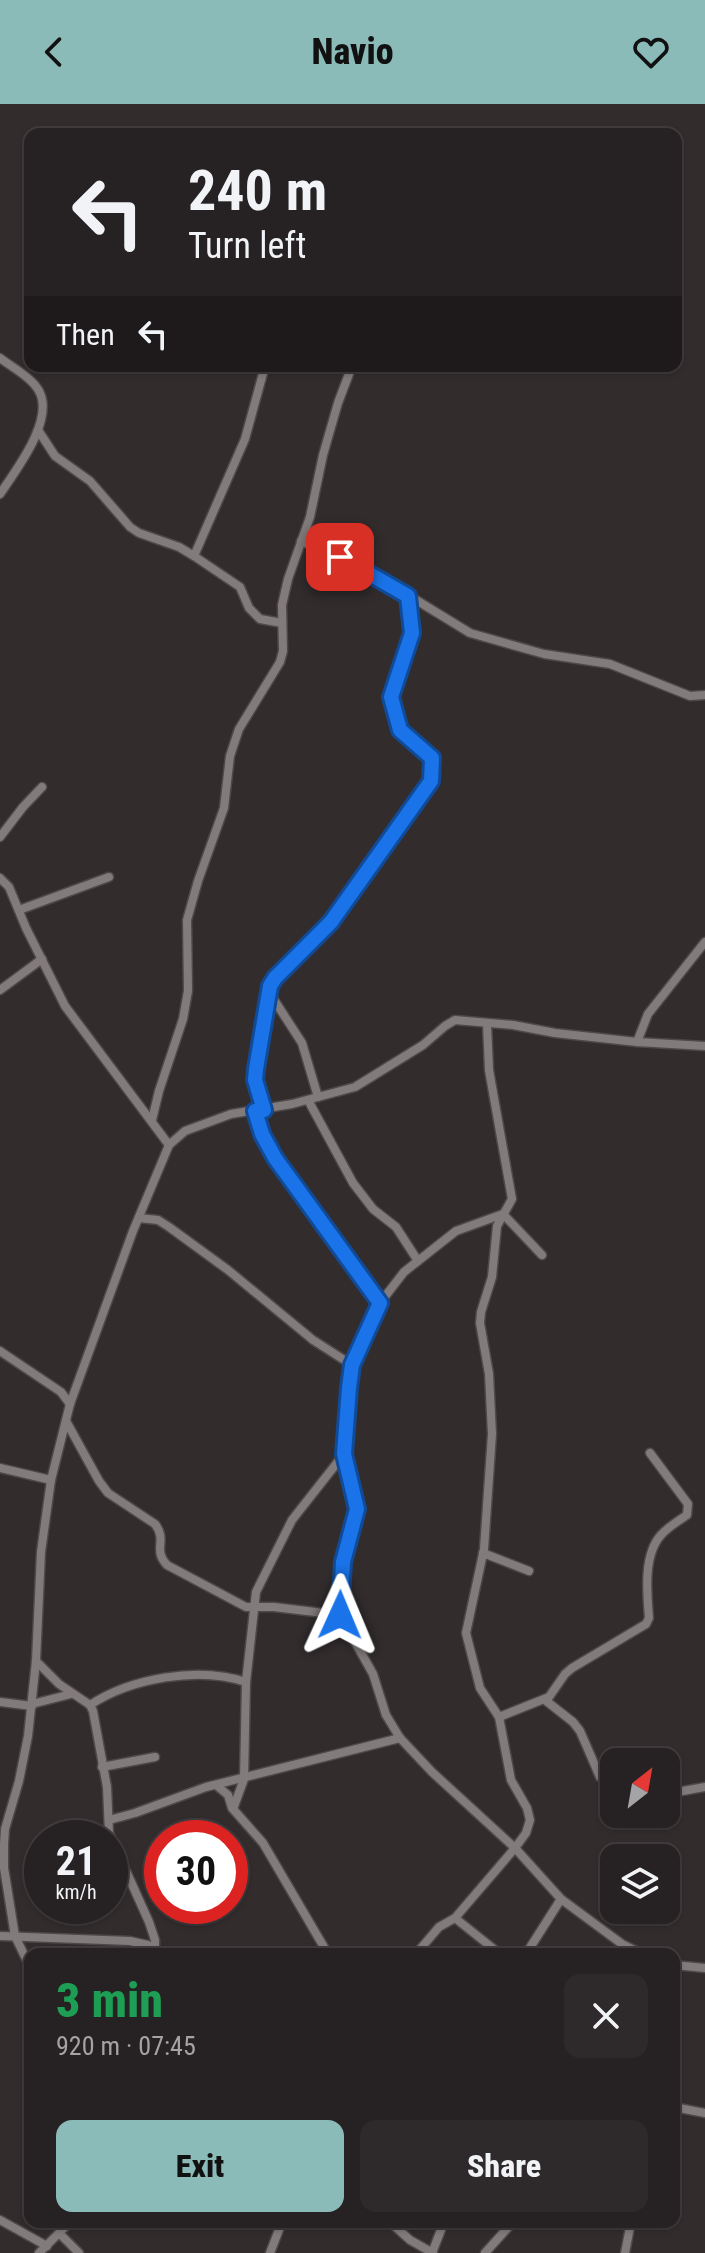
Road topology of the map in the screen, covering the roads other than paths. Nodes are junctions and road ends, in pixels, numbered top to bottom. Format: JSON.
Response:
{"nodes":[{"id":1,"x":0,"y":358,"type":"edge"},
{"id":2,"x":263,"y":372,"type":"edge"},
{"id":3,"x":350,"y":372,"type":"edge"},
{"id":4,"x":38,"y":430,"type":"junction"},
{"id":5,"x":0,"y":494,"type":"edge"},
{"id":6,"x":301,"y":541,"type":"junction"},
{"id":7,"x":194,"y":556,"type":"junction"},
{"id":8,"x":408,"y":596,"type":"junction"},
{"id":9,"x":282,"y":623,"type":"junction"},
{"id":10,"x":705,"y":695,"type":"edge"},
{"id":11,"x":42,"y":787,"type":"dead end"},
{"id":12,"x":0,"y":837,"type":"edge"},
{"id":13,"x":109,"y":877,"type":"dead end"},
{"id":14,"x":0,"y":879,"type":"edge"},
{"id":15,"x":19,"y":910,"type":"junction"},
{"id":16,"x":705,"y":942,"type":"edge"},
{"id":17,"x":42,"y":959,"type":"junction"},
{"id":18,"x":0,"y":990,"type":"edge"},
{"id":19,"x":269,"y":992,"type":"junction"},
{"id":20,"x":487,"y":1024,"type":"junction"},
{"id":21,"x":637,"y":1042,"type":"junction"},
{"id":22,"x":705,"y":1046,"type":"edge"},
{"id":23,"x":318,"y":1097,"type":"junction"},
{"id":24,"x":308,"y":1100,"type":"junction"},
{"id":25,"x":259,"y":1111,"type":"junction"},
{"id":26,"x":152,"y":1120,"type":"junction"},
{"id":27,"x":169,"y":1145,"type":"junction"},
{"id":28,"x":503,"y":1214,"type":"junction"},
{"id":29,"x":139,"y":1218,"type":"junction"},
{"id":30,"x":542,"y":1255,"type":"dead end"},
{"id":31,"x":418,"y":1261,"type":"junction"},
{"id":32,"x":380,"y":1303,"type":"junction"},
{"id":33,"x":0,"y":1351,"type":"edge"},
{"id":34,"x":352,"y":1365,"type":"junction"},
{"id":35,"x":70,"y":1404,"type":"junction"},
{"id":36,"x":65,"y":1421,"type":"junction"},
{"id":37,"x":650,"y":1453,"type":"dead end"},
{"id":38,"x":344,"y":1454,"type":"junction"},
{"id":39,"x":0,"y":1468,"type":"edge"},
{"id":40,"x":51,"y":1480,"type":"junction"},
{"id":41,"x":483,"y":1553,"type":"junction"},
{"id":42,"x":529,"y":1571,"type":"dead end"},
{"id":43,"x":254,"y":1608,"type":"junction"},
{"id":44,"x":340,"y":1615,"type":"junction"},
{"id":45,"x":36,"y":1661,"type":"junction"},
{"id":46,"x":246,"y":1682,"type":"junction"},
{"id":47,"x":71,"y":1694,"type":"junction"},
{"id":48,"x":545,"y":1700,"type":"junction"},
{"id":49,"x":0,"y":1702,"type":"edge"},
{"id":50,"x":32,"y":1705,"type":"junction"},
{"id":51,"x":90,"y":1705,"type":"junction"},
{"id":52,"x":499,"y":1717,"type":"junction"},
{"id":53,"x":400,"y":1738,"type":"junction"},
{"id":54,"x":155,"y":1757,"type":"dead end"},
{"id":55,"x":102,"y":1767,"type":"junction"},
{"id":56,"x":600,"y":1777,"type":"edge"},
{"id":57,"x":244,"y":1779,"type":"junction"},
{"id":58,"x":216,"y":1785,"type":"junction"},
{"id":59,"x":705,"y":1787,"type":"edge"},
{"id":60,"x":680,"y":1791,"type":"edge"},
{"id":61,"x":233,"y":1809,"type":"junction"},
{"id":62,"x":109,"y":1820,"type":"joint"},
{"id":63,"x":2,"y":1827,"type":"edge"},
{"id":64,"x":515,"y":1848,"type":"junction"},
{"id":65,"x":128,"y":1878,"type":"edge"},
{"id":66,"x":561,"y":1899,"type":"junction"},
{"id":67,"x":455,"y":1918,"type":"junction"},
{"id":68,"x":0,"y":1936,"type":"edge"},
{"id":69,"x":15,"y":1936,"type":"junction"},
{"id":70,"x":150,"y":1948,"type":"edge"},
{"id":71,"x":157,"y":1948,"type":"edge"},
{"id":72,"x":324,"y":1948,"type":"edge"},
{"id":73,"x":421,"y":1948,"type":"edge"},
{"id":74,"x":492,"y":1948,"type":"edge"},
{"id":75,"x":530,"y":1948,"type":"edge"},
{"id":76,"x":631,"y":1948,"type":"edge"},
{"id":77,"x":24,"y":1955,"type":"edge"},
{"id":78,"x":680,"y":1966,"type":"edge"},
{"id":79,"x":705,"y":1968,"type":"edge"},
{"id":80,"x":680,"y":2108,"type":"edge"},
{"id":81,"x":705,"y":2113,"type":"edge"},
{"id":82,"x":0,"y":2220,"type":"edge"},
{"id":83,"x":64,"y":2228,"type":"edge"},
{"id":84,"x":280,"y":2228,"type":"edge"},
{"id":85,"x":397,"y":2228,"type":"edge"},
{"id":86,"x":442,"y":2228,"type":"edge"},
{"id":87,"x":508,"y":2228,"type":"edge"},
{"id":88,"x":630,"y":2228,"type":"edge"},
{"id":89,"x":59,"y":2233,"type":"junction"},
{"id":90,"x":47,"y":2246,"type":"junction"},
{"id":91,"x":39,"y":2253,"type":"edge"},
{"id":92,"x":79,"y":2253,"type":"edge"},
{"id":93,"x":270,"y":2253,"type":"edge"},
{"id":94,"x":433,"y":2253,"type":"edge"},
{"id":95,"x":485,"y":2253,"type":"edge"},
{"id":96,"x":625,"y":2253,"type":"edge"}],
"edges":[{"from":1,"to":4,"type":"street"},
{"from":2,"to":7,"type":"street"},
{"from":3,"to":6,"type":"street"},
{"from":4,"to":5,"type":"street"},
{"from":4,"to":7,"type":"street"},
{"from":6,"to":8,"type":"street"},
{"from":6,"to":9,"type":"street"},
{"from":7,"to":9,"type":"street"},
{"from":8,"to":10,"type":"street"},
{"from":8,"to":19,"type":"street"},
{"from":9,"to":26,"type":"street"},
{"from":11,"to":12,"type":"street"},
{"from":13,"to":15,"type":"street"},
{"from":14,"to":15,"type":"street"},
{"from":15,"to":17,"type":"street"},
{"from":16,"to":21,"type":"street"},
{"from":17,"to":18,"type":"street"},
{"from":17,"to":26,"type":"street"},
{"from":19,"to":23,"type":"street"},
{"from":19,"to":25,"type":"street"},
{"from":20,"to":21,"type":"street"},
{"from":20,"to":23,"type":"street"},
{"from":20,"to":28,"type":"street"},
{"from":21,"to":22,"type":"street"},
{"from":23,"to":24,"type":"street"},
{"from":24,"to":25,"type":"street"},
{"from":24,"to":31,"type":"street"},
{"from":25,"to":27,"type":"street"},
{"from":25,"to":32,"type":"street"},
{"from":26,"to":27,"type":"street"},
{"from":27,"to":29,"type":"street"},
{"from":28,"to":30,"type":"street"},
{"from":28,"to":31,"type":"street"},
{"from":28,"to":41,"type":"street"},
{"from":29,"to":34,"type":"street"},
{"from":29,"to":35,"type":"street"},
{"from":31,"to":32,"type":"street"},
{"from":32,"to":34,"type":"street"},
{"from":33,"to":35,"type":"street"},
{"from":34,"to":38,"type":"street"},
{"from":35,"to":36,"type":"street"},
{"from":36,"to":40,"type":"street"},
{"from":36,"to":43,"type":"street"},
{"from":37,"to":48,"type":"street"},
{"from":38,"to":43,"type":"street"},
{"from":38,"to":44,"type":"street"},
{"from":39,"to":40,"type":"street"},
{"from":40,"to":45,"type":"street"},
{"from":41,"to":42,"type":"street"},
{"from":41,"to":52,"type":"street"},
{"from":43,"to":44,"type":"street"},
{"from":43,"to":46,"type":"street"},
{"from":44,"to":53,"type":"street"},
{"from":45,"to":47,"type":"street"},
{"from":45,"to":50,"type":"street"},
{"from":46,"to":51,"type":"street"},
{"from":46,"to":57,"type":"street"},
{"from":47,"to":50,"type":"street"},
{"from":47,"to":51,"type":"street"},
{"from":48,"to":52,"type":"street"},
{"from":48,"to":56,"type":"street"},
{"from":49,"to":50,"type":"street"},
{"from":50,"to":63,"type":"street"},
{"from":51,"to":55,"type":"street"},
{"from":52,"to":64,"type":"street"},
{"from":53,"to":57,"type":"street"},
{"from":53,"to":64,"type":"street"},
{"from":54,"to":55,"type":"street"},
{"from":55,"to":62,"type":"street"},
{"from":57,"to":58,"type":"street"},
{"from":57,"to":61,"type":"street"},
{"from":58,"to":61,"type":"street"},
{"from":58,"to":62,"type":"street"},
{"from":59,"to":60,"type":"street"},
{"from":61,"to":72,"type":"street"},
{"from":63,"to":69,"type":"street"},
{"from":64,"to":66,"type":"street"},
{"from":64,"to":67,"type":"street"},
{"from":65,"to":71,"type":"street"},
{"from":66,"to":75,"type":"street"},
{"from":66,"to":76,"type":"street"},
{"from":67,"to":73,"type":"street"},
{"from":67,"to":74,"type":"street"},
{"from":68,"to":69,"type":"street"},
{"from":69,"to":70,"type":"street"},
{"from":69,"to":77,"type":"street"},
{"from":78,"to":79,"type":"street"},
{"from":80,"to":81,"type":"street"},
{"from":82,"to":90,"type":"street"},
{"from":83,"to":89,"type":"street"},
{"from":84,"to":93,"type":"street"},
{"from":85,"to":94,"type":"street"},
{"from":86,"to":94,"type":"street"},
{"from":87,"to":95,"type":"street"},
{"from":88,"to":96,"type":"street"},
{"from":89,"to":90,"type":"street"},
{"from":89,"to":92,"type":"street"},
{"from":90,"to":91,"type":"street"}]}
